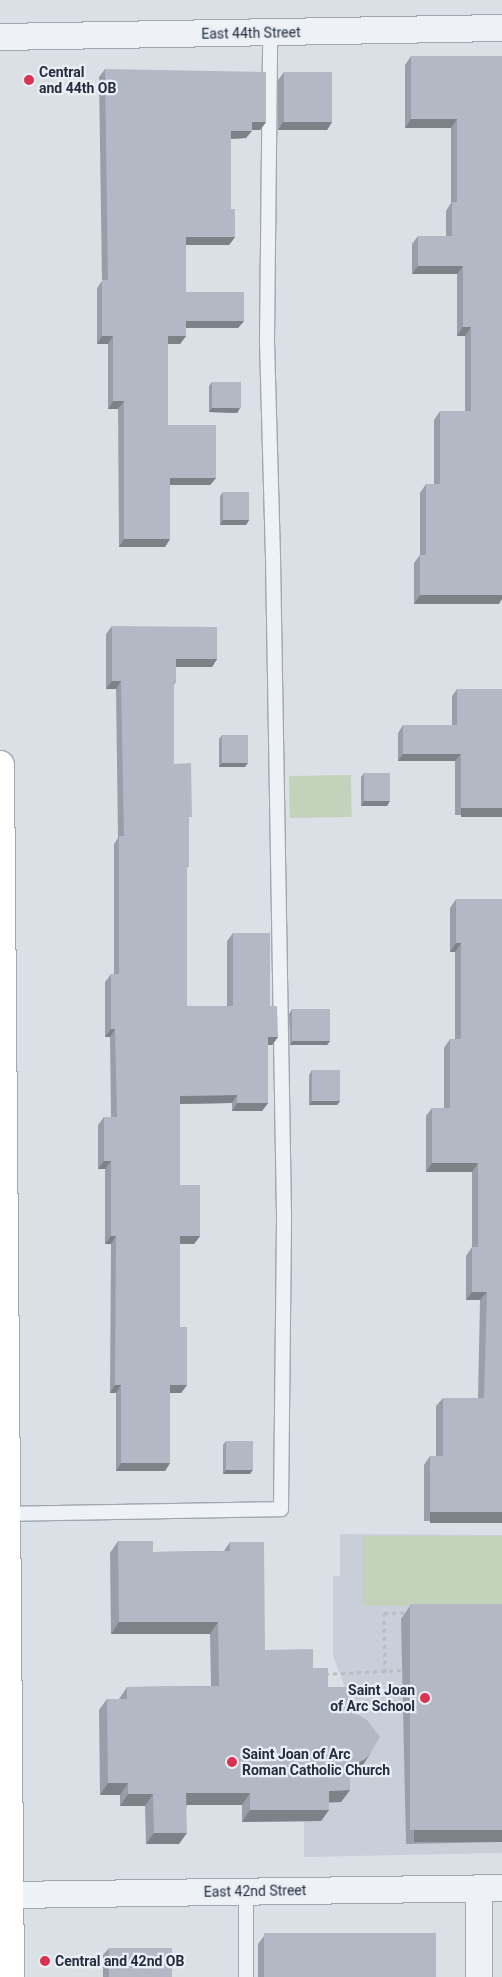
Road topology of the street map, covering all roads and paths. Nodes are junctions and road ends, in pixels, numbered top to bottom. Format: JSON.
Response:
{"nodes":[{"id":1,"x":502,"y":28,"type":"edge"},
{"id":2,"x":270,"y":33,"type":"junction"},
{"id":3,"x":0,"y":37,"type":"edge"},
{"id":4,"x":0,"y":764,"type":"edge"},
{"id":5,"x":2,"y":1119,"type":"edge"},
{"id":6,"x":6,"y":1514,"type":"junction"},
{"id":7,"x":414,"y":1612,"type":"edge"},
{"id":8,"x":403,"y":1670,"type":"dead end"},
{"id":9,"x":385,"y":1672,"type":"junction"},
{"id":10,"x":323,"y":1674,"type":"edge"},
{"id":11,"x":490,"y":1888,"type":"edge"},
{"id":12,"x":246,"y":1891,"type":"junction"},
{"id":13,"x":9,"y":1895,"type":"junction"},
{"id":14,"x":10,"y":1977,"type":"edge"},
{"id":15,"x":246,"y":1977,"type":"edge"},
{"id":16,"x":479,"y":1977,"type":"edge"}],
"edges":[{"from":1,"to":2,"type":"street","name":"East 44th Street"},
{"from":2,"to":3,"type":"street","name":"East 44th Street"},
{"from":2,"to":6,"type":"lane"},
{"from":4,"to":5,"type":"main road"},
{"from":5,"to":6,"type":"main road"},
{"from":6,"to":13,"type":"main road"},
{"from":7,"to":9,"type":"path"},
{"from":8,"to":9,"type":"path"},
{"from":9,"to":10,"type":"path"},
{"from":11,"to":12,"type":"street","name":"East 42nd Street"},
{"from":11,"to":16,"type":"street"},
{"from":12,"to":13,"type":"street","name":"East 42nd Street"},
{"from":12,"to":15,"type":"lane"},
{"from":13,"to":14,"type":"main road"}]}
